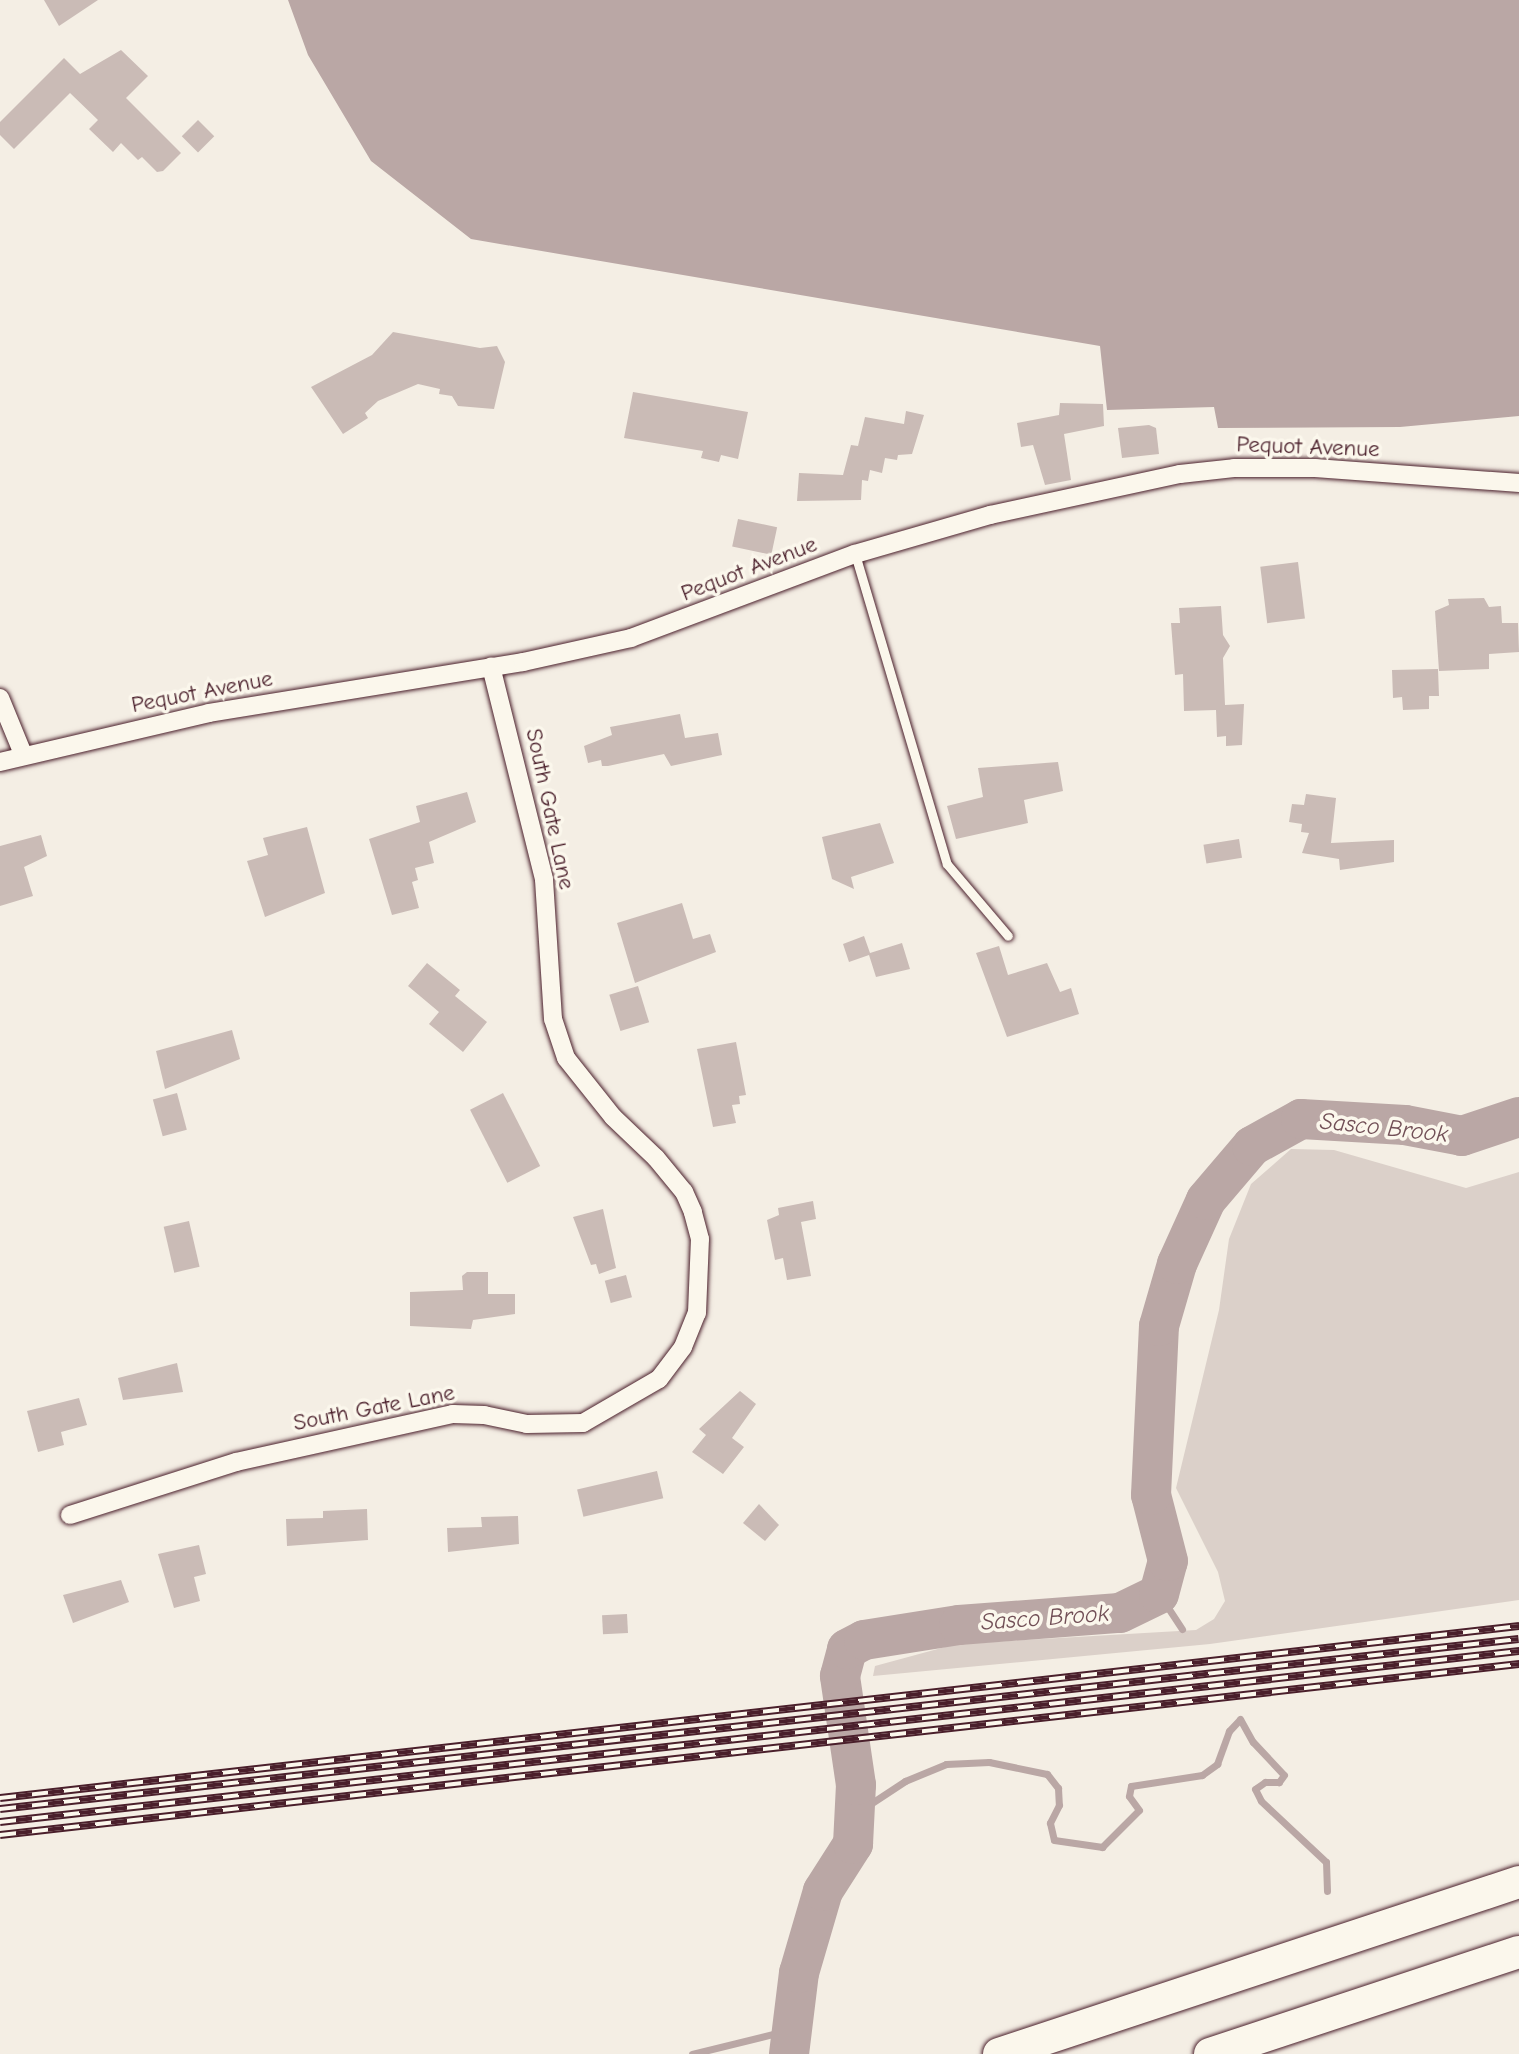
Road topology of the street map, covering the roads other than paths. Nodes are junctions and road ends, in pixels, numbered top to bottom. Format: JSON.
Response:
{"nodes":[{"id":1,"x":1519,"y":484,"type":"edge"},
{"id":2,"x":855,"y":554,"type":"junction"},
{"id":3,"x":491,"y":666,"type":"junction"},
{"id":4,"x":0,"y":698,"type":"edge"},
{"id":5,"x":23,"y":754,"type":"junction"},
{"id":6,"x":0,"y":762,"type":"edge"},
{"id":7,"x":1008,"y":936,"type":"dead end"},
{"id":8,"x":70,"y":1516,"type":"dead end"},
{"id":9,"x":1519,"y":1882,"type":"edge"},
{"id":10,"x":1519,"y":1952,"type":"edge"},
{"id":11,"x":999,"y":2054,"type":"edge"},
{"id":12,"x":1210,"y":2054,"type":"edge"}],
"edges":[{"from":1,"to":2,"type":"street","name":"Pequot Avenue"},
{"from":2,"to":3,"type":"street","name":"Pequot Avenue"},
{"from":2,"to":7,"type":"lane"},
{"from":3,"to":5,"type":"street","name":"Pequot Avenue"},
{"from":3,"to":8,"type":"street","name":"South Gate Lane"},
{"from":4,"to":5,"type":"street"},
{"from":5,"to":6,"type":"street","name":"Pequot Avenue"},
{"from":9,"to":11,"type":"highway"},
{"from":10,"to":12,"type":"highway"}]}
